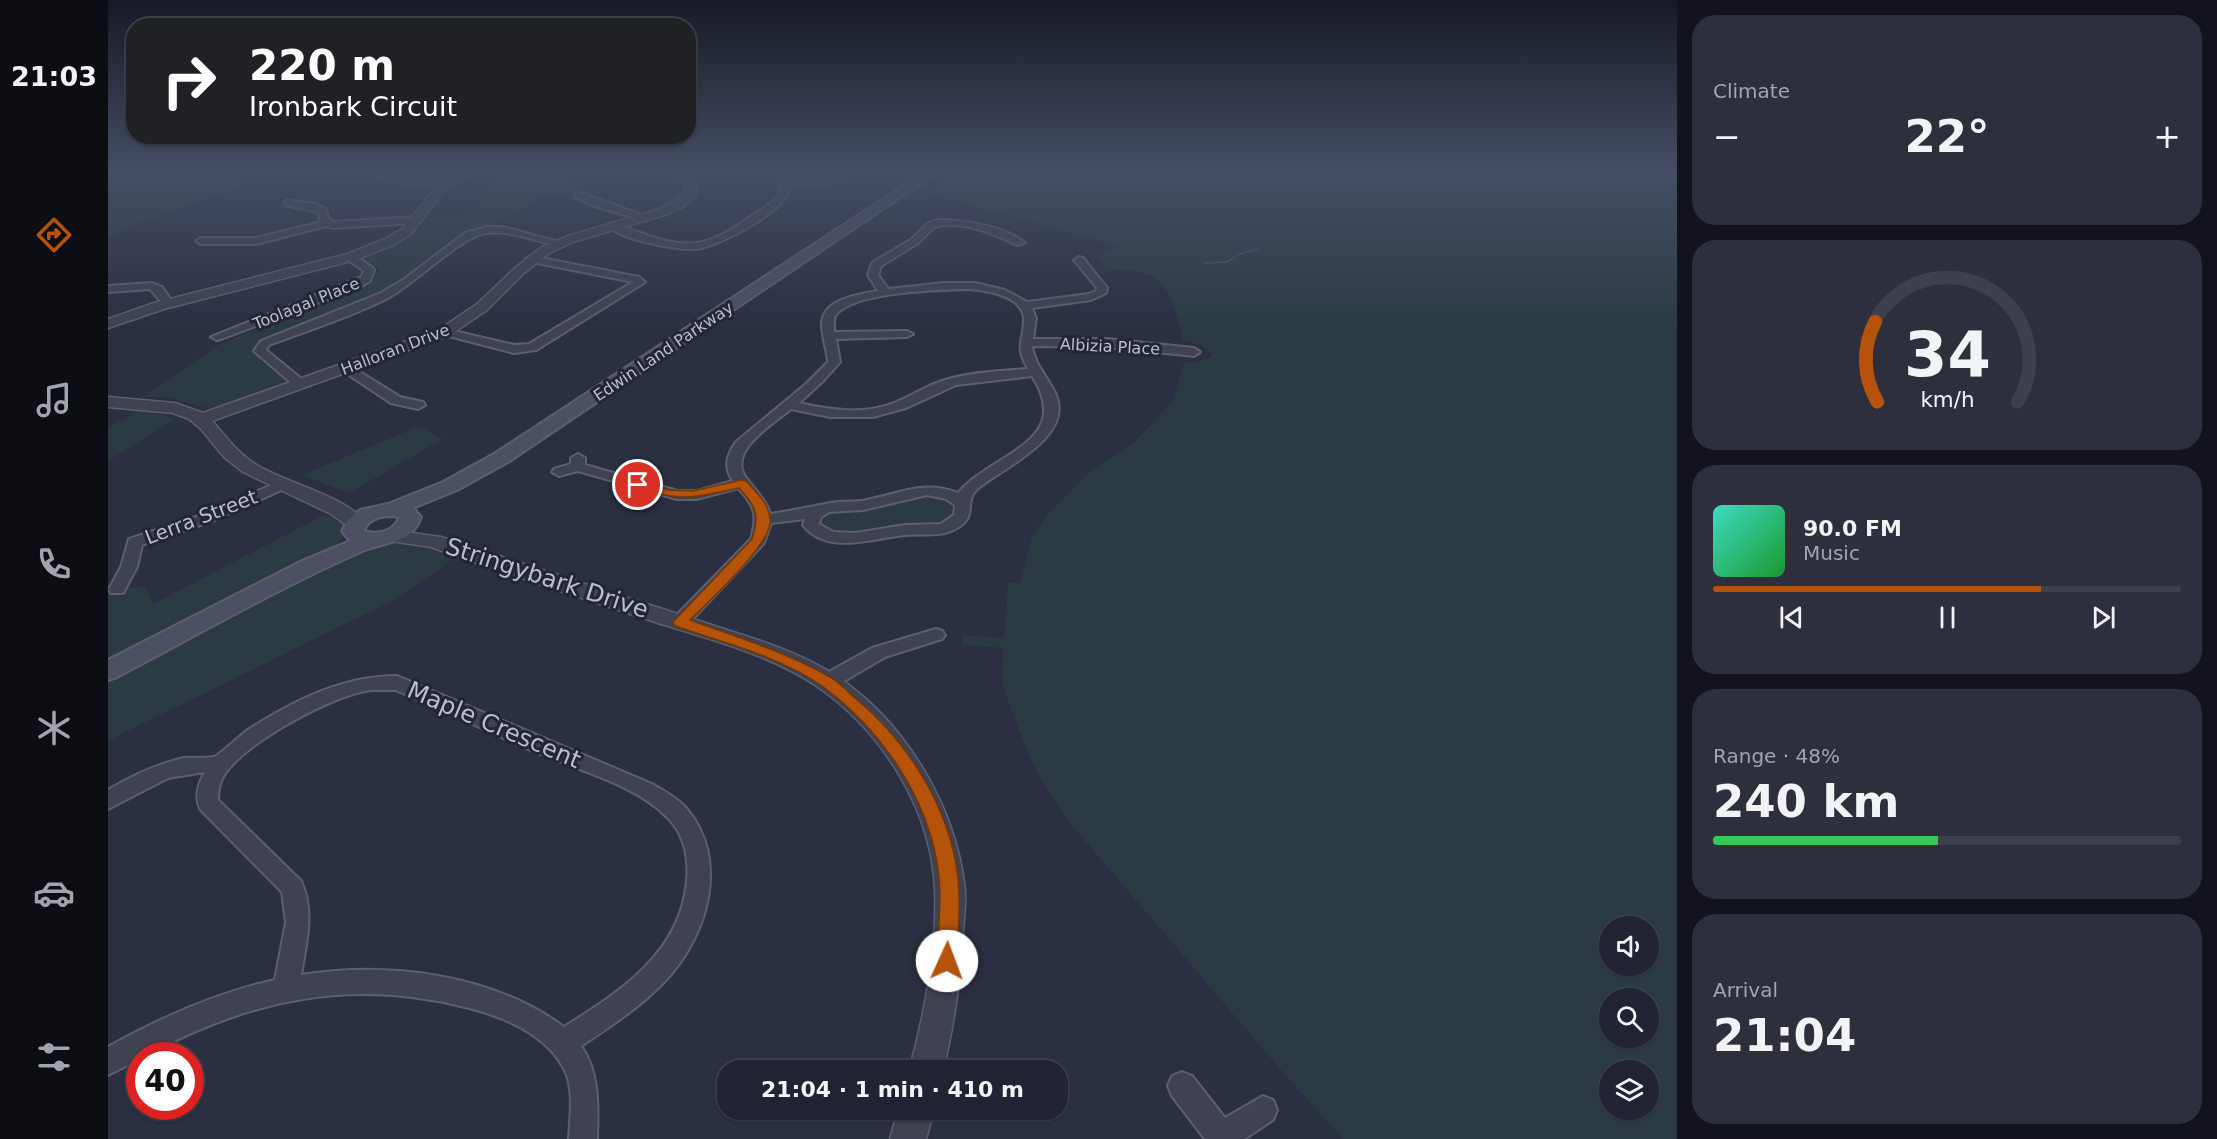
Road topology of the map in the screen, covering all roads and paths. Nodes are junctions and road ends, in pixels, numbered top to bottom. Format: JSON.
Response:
{"nodes":[{"id":1,"x":390,"y":222,"type":"edge"},
{"id":2,"x":414,"y":222,"type":"edge"},
{"id":3,"x":628,"y":222,"type":"edge"},
{"id":4,"x":744,"y":222,"type":"edge"},
{"id":5,"x":852,"y":222,"type":"edge"},
{"id":6,"x":326,"y":223,"type":"joint"},
{"id":7,"x":612,"y":226,"type":"junction"},
{"id":8,"x":201,"y":241,"type":"dead end"},
{"id":9,"x":558,"y":243,"type":"junction"},
{"id":10,"x":1020,"y":243,"type":"dead end"},
{"id":11,"x":351,"y":257,"type":"junction"},
{"id":12,"x":531,"y":259,"type":"junction"},
{"id":13,"x":1079,"y":260,"type":"dead end"},
{"id":14,"x":108,"y":289,"type":"edge"},
{"id":15,"x":885,"y":293,"type":"junction"},
{"id":16,"x":168,"y":303,"type":"junction"},
{"id":17,"x":1025,"y":306,"type":"junction"},
{"id":18,"x":108,"y":324,"type":"edge"},
{"id":19,"x":445,"y":332,"type":"junction"},
{"id":20,"x":907,"y":334,"type":"dead end"},
{"id":21,"x":830,"y":336,"type":"junction"},
{"id":22,"x":217,"y":337,"type":"dead end"},
{"id":23,"x":1025,"y":342,"type":"junction"},
{"id":24,"x":1194,"y":352,"type":"dead end"},
{"id":25,"x":347,"y":368,"type":"junction"},
{"id":26,"x":1035,"y":372,"type":"junction"},
{"id":27,"x":300,"y":384,"type":"junction"},
{"id":28,"x":108,"y":402,"type":"edge"},
{"id":29,"x":787,"y":404,"type":"junction"},
{"id":30,"x":418,"y":405,"type":"dead end"},
{"id":31,"x":201,"y":419,"type":"junction"},
{"id":32,"x":559,"y":472,"type":"dead end"},
{"id":33,"x":978,"y":480,"type":"junction"},
{"id":34,"x":741,"y":483,"type":"junction"},
{"id":35,"x":281,"y":485,"type":"junction"},
{"id":36,"x":934,"y":491,"type":"junction"},
{"id":37,"x":962,"y":503,"type":"junction"},
{"id":38,"x":820,"y":511,"type":"junction"},
{"id":39,"x":764,"y":519,"type":"junction"},
{"id":40,"x":382,"y":525,"type":"junction"},
{"id":41,"x":813,"y":528,"type":"junction"},
{"id":42,"x":117,"y":590,"type":"dead end"},
{"id":43,"x":680,"y":622,"type":"junction"},
{"id":44,"x":936,"y":635,"type":"dead end"},
{"id":45,"x":108,"y":671,"type":"edge"},
{"id":46,"x":826,"y":682,"type":"junction"},
{"id":47,"x":220,"y":764,"type":"junction"},
{"id":48,"x":108,"y":801,"type":"edge"},
{"id":49,"x":286,"y":990,"type":"junction"},
{"id":50,"x":563,"y":1043,"type":"junction"},
{"id":51,"x":929,"y":1060,"type":"edge"},
{"id":52,"x":108,"y":1062,"type":"edge"},
{"id":53,"x":1182,"y":1086,"type":"dead end"},
{"id":54,"x":1263,"y":1110,"type":"dead end"},
{"id":55,"x":913,"y":1120,"type":"edge"},
{"id":56,"x":1220,"y":1138,"type":"edge"},
{"id":57,"x":583,"y":1139,"type":"edge"},
{"id":58,"x":908,"y":1139,"type":"edge"}],
"edges":[{"from":1,"to":6,"type":"street"},
{"from":2,"to":11,"type":"street"},
{"from":3,"to":7,"type":"street","name":"Halloran Drive"},
{"from":4,"to":7,"type":"street"},
{"from":5,"to":40,"type":"main road","name":"Edwin Land Parkway"},
{"from":6,"to":8,"type":"street"},
{"from":7,"to":9,"type":"street","name":"Halloran Drive"},
{"from":9,"to":12,"type":"street","name":"Halloran Drive"},
{"from":9,"to":27,"type":"street"},
{"from":10,"to":15,"type":"street"},
{"from":11,"to":16,"type":"street"},
{"from":11,"to":22,"type":"street","name":"Toolagal Place"},
{"from":12,"to":19,"type":"street","name":"Halloran Drive"},
{"from":12,"to":19,"type":"street"},
{"from":13,"to":17,"type":"street"},
{"from":14,"to":16,"type":"street"},
{"from":15,"to":17,"type":"street"},
{"from":15,"to":21,"type":"street"},
{"from":16,"to":18,"type":"street"},
{"from":17,"to":23,"type":"street"},
{"from":19,"to":25,"type":"street","name":"Halloran Drive"},
{"from":20,"to":21,"type":"street"},
{"from":21,"to":29,"type":"street"},
{"from":23,"to":24,"type":"street","name":"Albizia Place"},
{"from":23,"to":26,"type":"street"},
{"from":25,"to":27,"type":"street","name":"Halloran Drive"},
{"from":25,"to":30,"type":"street"},
{"from":26,"to":29,"type":"street"},
{"from":26,"to":33,"type":"street"},
{"from":27,"to":31,"type":"street","name":"Halloran Drive"},
{"from":28,"to":31,"type":"street"},
{"from":29,"to":34,"type":"street"},
{"from":31,"to":35,"type":"street"},
{"from":32,"to":34,"type":"street"},
{"from":33,"to":36,"type":"street"},
{"from":33,"to":37,"type":"street"},
{"from":34,"to":39,"type":"street"},
{"from":35,"to":40,"type":"street"},
{"from":35,"to":42,"type":"street","name":"Lerra Street"},
{"from":36,"to":37,"type":"street"},
{"from":36,"to":38,"type":"street"},
{"from":37,"to":41,"type":"street"},
{"from":38,"to":39,"type":"street"},
{"from":38,"to":41,"type":"street"},
{"from":39,"to":41,"type":"street"},
{"from":39,"to":43,"type":"street"},
{"from":40,"to":43,"type":"street","name":"Stringybark Drive"},
{"from":40,"to":45,"type":"main road","name":"Edwin Land Parkway"},
{"from":43,"to":46,"type":"street","name":"Stringybark Drive"},
{"from":44,"to":46,"type":"street"},
{"from":46,"to":51,"type":"street","name":"Stringybark Drive"},
{"from":47,"to":48,"type":"street"},
{"from":47,"to":49,"type":"street","name":"Maple Crescent"},
{"from":47,"to":50,"type":"street","name":"Maple Crescent"},
{"from":49,"to":50,"type":"street"},
{"from":49,"to":52,"type":"street"},
{"from":50,"to":57,"type":"street"},
{"from":53,"to":56,"type":"street"},
{"from":54,"to":56,"type":"street"},
{"from":55,"to":58,"type":"street"}]}
